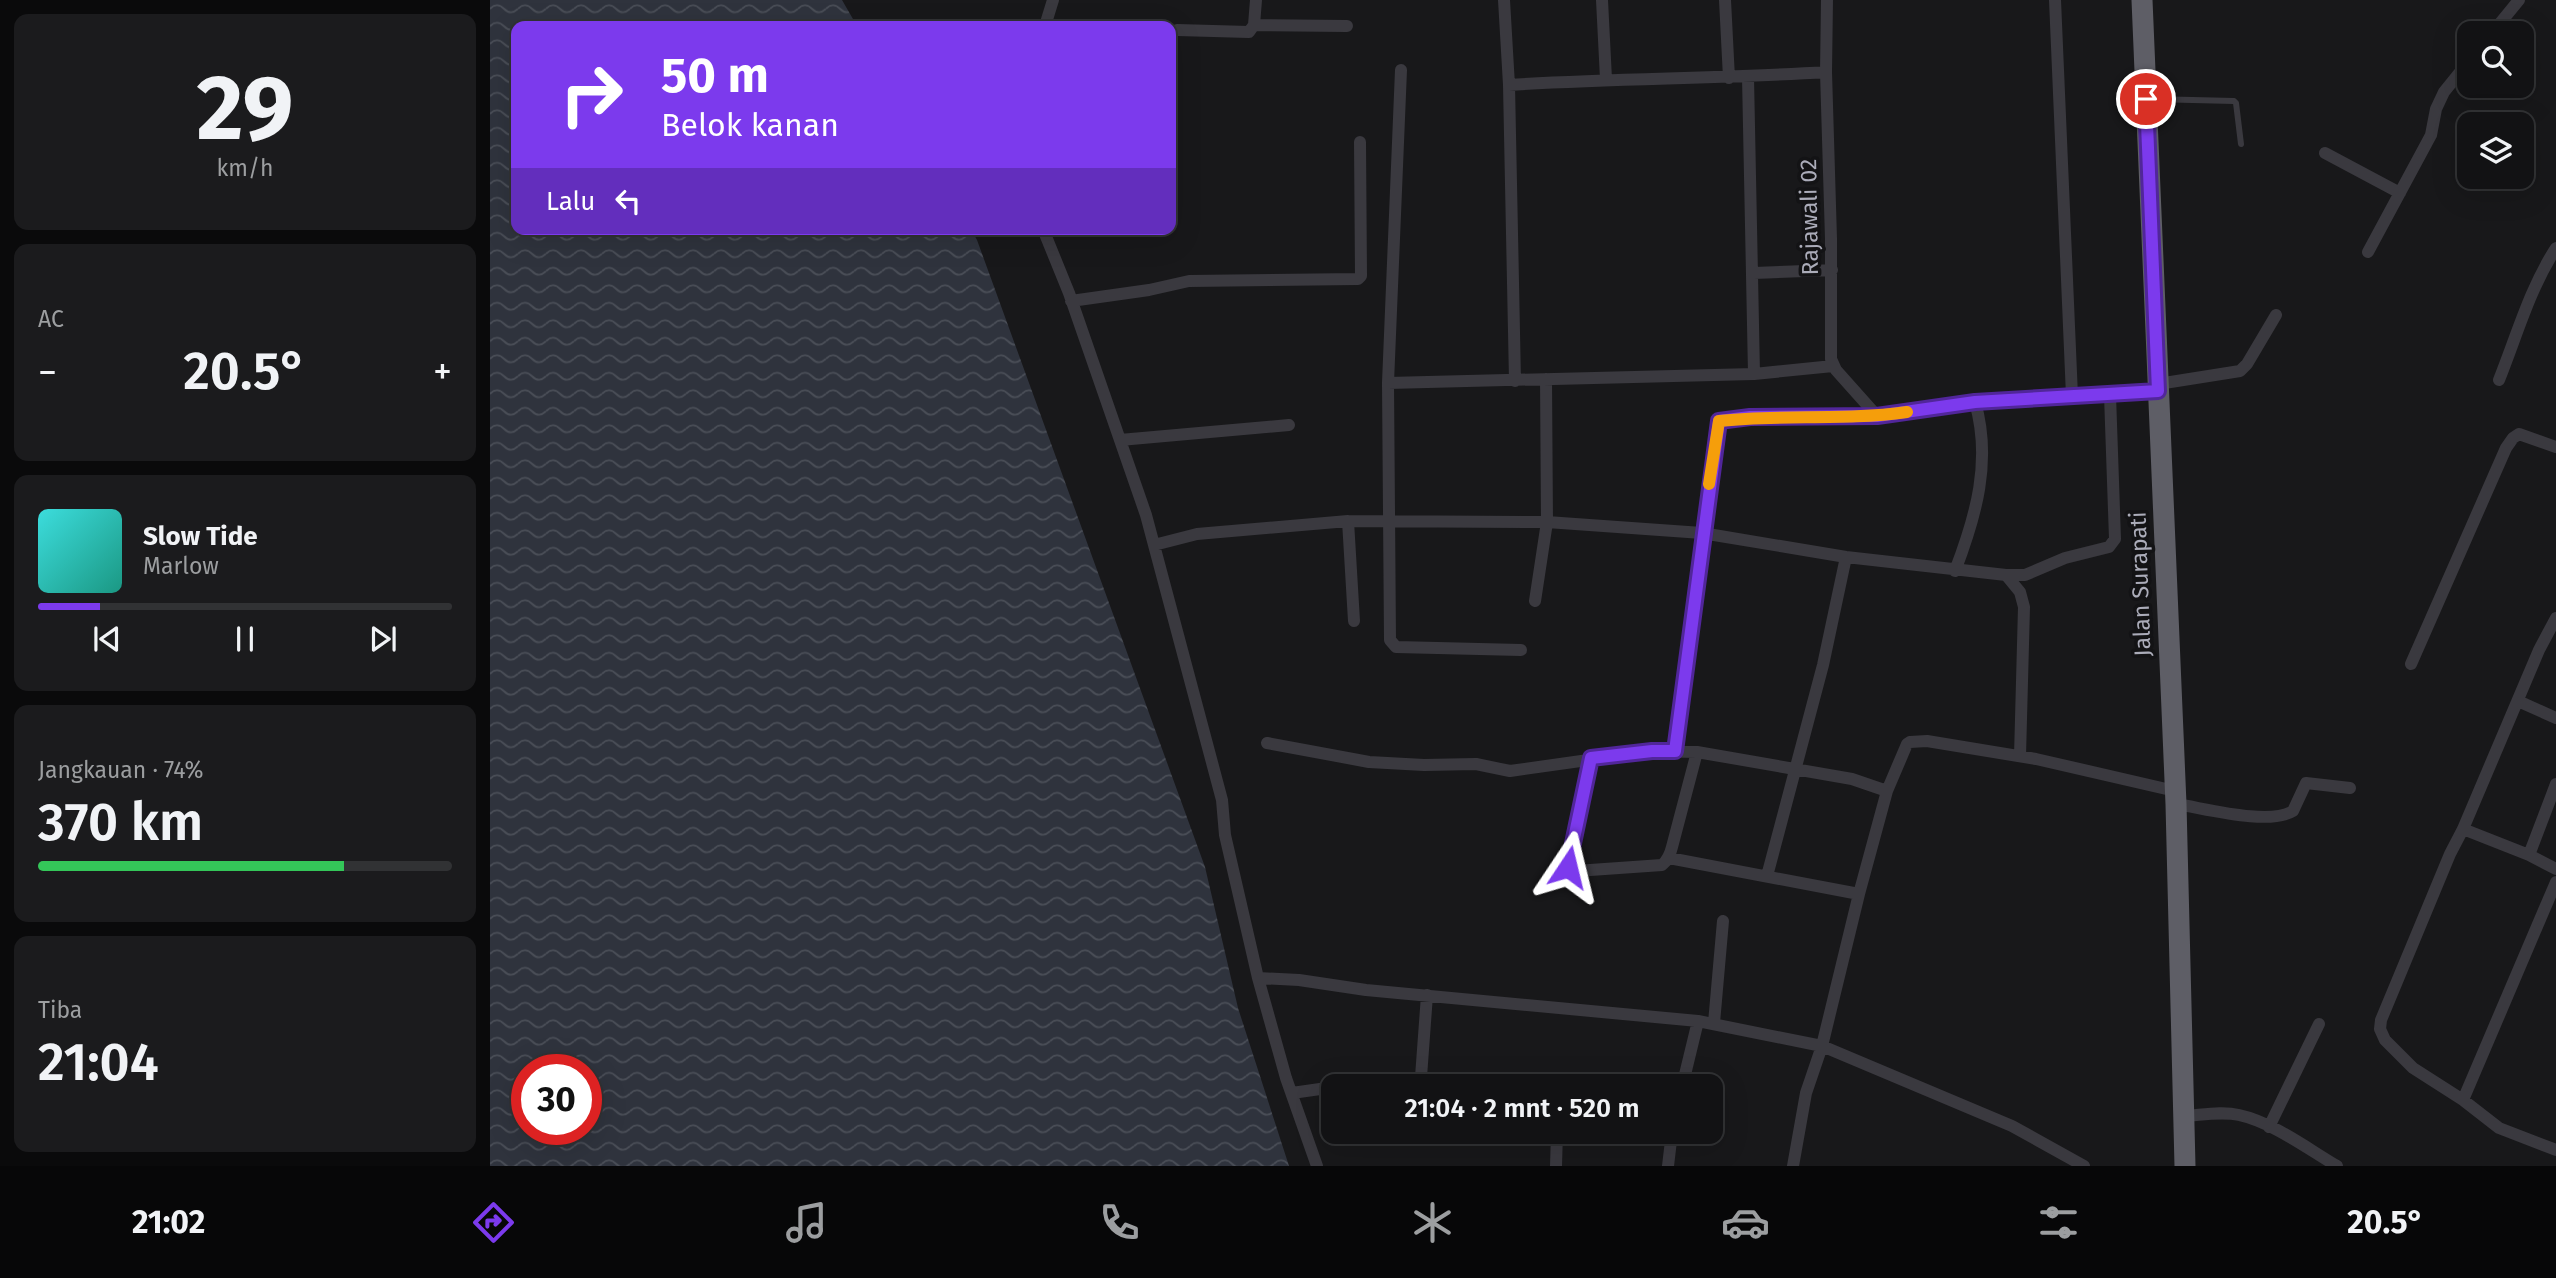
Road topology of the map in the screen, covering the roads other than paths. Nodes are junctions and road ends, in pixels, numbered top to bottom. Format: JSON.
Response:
{"nodes":[{"id":1,"x":1053,"y":0,"type":"edge"},
{"id":2,"x":1256,"y":0,"type":"edge"},
{"id":3,"x":1504,"y":0,"type":"edge"},
{"id":4,"x":1602,"y":0,"type":"edge"},
{"id":5,"x":1725,"y":0,"type":"edge"},
{"id":6,"x":1827,"y":0,"type":"edge"},
{"id":7,"x":2055,"y":0,"type":"edge"},
{"id":8,"x":2142,"y":0,"type":"edge"},
{"id":9,"x":2519,"y":0,"type":"edge"},
{"id":10,"x":1047,"y":21,"type":"edge"},
{"id":11,"x":2502,"y":21,"type":"edge"},
{"id":12,"x":1254,"y":24,"type":"junction"},
{"id":13,"x":1348,"y":26,"type":"dead end"},
{"id":14,"x":1177,"y":30,"type":"dead end"},
{"id":15,"x":1401,"y":70,"type":"dead end"},
{"id":16,"x":1826,"y":72,"type":"junction"},
{"id":17,"x":2457,"y":76,"type":"edge"},
{"id":18,"x":1748,"y":77,"type":"junction"},
{"id":19,"x":1729,"y":78,"type":"junction"},
{"id":20,"x":1606,"y":79,"type":"junction"},
{"id":21,"x":1509,"y":85,"type":"junction"},
{"id":22,"x":2146,"y":99,"type":"junction"},
{"id":23,"x":1360,"y":142,"type":"dead end"},
{"id":24,"x":2241,"y":144,"type":"dead end"},
{"id":25,"x":2325,"y":153,"type":"dead end"},
{"id":26,"x":2400,"y":192,"type":"junction"},
{"id":27,"x":1044,"y":235,"type":"edge"},
{"id":28,"x":2556,"y":248,"type":"edge"},
{"id":29,"x":2368,"y":252,"type":"dead end"},
{"id":30,"x":1832,"y":270,"type":"junction"},
{"id":31,"x":1754,"y":273,"type":"junction"},
{"id":32,"x":1071,"y":301,"type":"junction"},
{"id":33,"x":2276,"y":315,"type":"dead end"},
{"id":34,"x":1833,"y":366,"type":"junction"},
{"id":35,"x":1754,"y":374,"type":"junction"},
{"id":36,"x":1546,"y":379,"type":"junction"},
{"id":37,"x":2500,"y":380,"type":"dead end"},
{"id":38,"x":1515,"y":381,"type":"junction"},
{"id":39,"x":1388,"y":383,"type":"junction"},
{"id":40,"x":2158,"y":388,"type":"junction"},
{"id":41,"x":2110,"y":394,"type":"junction"},
{"id":42,"x":2072,"y":396,"type":"junction"},
{"id":43,"x":1975,"y":402,"type":"junction"},
{"id":44,"x":1877,"y":416,"type":"junction"},
{"id":45,"x":1289,"y":425,"type":"dead end"},
{"id":46,"x":1120,"y":440,"type":"junction"},
{"id":47,"x":2556,"y":447,"type":"edge"},
{"id":48,"x":1348,"y":521,"type":"junction"},
{"id":49,"x":1389,"y":521,"type":"junction"},
{"id":50,"x":1547,"y":523,"type":"junction"},
{"id":51,"x":1702,"y":533,"type":"junction"},
{"id":52,"x":1154,"y":545,"type":"junction"},
{"id":53,"x":1846,"y":557,"type":"junction"},
{"id":54,"x":1955,"y":571,"type":"junction"},
{"id":55,"x":2006,"y":575,"type":"junction"},
{"id":56,"x":1535,"y":601,"type":"dead end"},
{"id":57,"x":2556,"y":618,"type":"edge"},
{"id":58,"x":1354,"y":621,"type":"dead end"},
{"id":59,"x":1521,"y":650,"type":"dead end"},
{"id":60,"x":2410,"y":664,"type":"dead end"},
{"id":61,"x":2518,"y":701,"type":"junction"},
{"id":62,"x":2556,"y":718,"type":"edge"},
{"id":63,"x":1267,"y":743,"type":"dead end"},
{"id":64,"x":1675,"y":751,"type":"junction"},
{"id":65,"x":1697,"y":752,"type":"junction"},
{"id":66,"x":2020,"y":756,"type":"junction"},
{"id":67,"x":1591,"y":758,"type":"junction"},
{"id":68,"x":1797,"y":769,"type":"junction"},
{"id":69,"x":2556,"y":784,"type":"edge"},
{"id":70,"x":2350,"y":788,"type":"dead end"},
{"id":71,"x":1887,"y":791,"type":"junction"},
{"id":72,"x":2175,"y":798,"type":"junction"},
{"id":73,"x":2463,"y":829,"type":"junction"},
{"id":74,"x":2529,"y":855,"type":"junction"},
{"id":75,"x":1669,"y":858,"type":"junction"},
{"id":76,"x":2556,"y":869,"type":"edge"},
{"id":77,"x":1768,"y":876,"type":"junction"},
{"id":78,"x":2556,"y":882,"type":"edge"},
{"id":79,"x":1859,"y":894,"type":"junction"},
{"id":80,"x":1723,"y":921,"type":"dead end"},
{"id":81,"x":1258,"y":978,"type":"junction"},
{"id":82,"x":1427,"y":995,"type":"junction"},
{"id":83,"x":1698,"y":1021,"type":"junction"},
{"id":84,"x":1714,"y":1023,"type":"junction"},
{"id":85,"x":2319,"y":1024,"type":"dead end"},
{"id":86,"x":1822,"y":1046,"type":"junction"},
{"id":87,"x":1421,"y":1074,"type":"edge"},
{"id":88,"x":1685,"y":1074,"type":"edge"},
{"id":89,"x":1321,"y":1089,"type":"edge"},
{"id":90,"x":1292,"y":1093,"type":"junction"},
{"id":91,"x":2463,"y":1100,"type":"junction"},
{"id":92,"x":2184,"y":1116,"type":"junction"},
{"id":93,"x":2269,"y":1126,"type":"junction"},
{"id":94,"x":1557,"y":1144,"type":"edge"},
{"id":95,"x":1671,"y":1144,"type":"edge"},
{"id":96,"x":2556,"y":1148,"type":"edge"},
{"id":97,"x":1317,"y":1166,"type":"edge"},
{"id":98,"x":1556,"y":1166,"type":"edge"},
{"id":99,"x":1668,"y":1166,"type":"edge"},
{"id":100,"x":1793,"y":1166,"type":"edge"},
{"id":101,"x":2084,"y":1166,"type":"edge"},
{"id":102,"x":2185,"y":1166,"type":"edge"},
{"id":103,"x":2337,"y":1166,"type":"edge"}],
"edges":[{"from":1,"to":10,"type":"street"},
{"from":2,"to":12,"type":"street"},
{"from":3,"to":21,"type":"street"},
{"from":4,"to":20,"type":"street"},
{"from":5,"to":19,"type":"street"},
{"from":6,"to":16,"type":"street","name":"Rajawali 02"},
{"from":7,"to":42,"type":"street"},
{"from":8,"to":22,"type":"highway","name":"Jalan Surapati"},
{"from":9,"to":11,"type":"street"},
{"from":12,"to":13,"type":"street"},
{"from":12,"to":14,"type":"street"},
{"from":15,"to":39,"type":"street"},
{"from":16,"to":18,"type":"street"},
{"from":16,"to":30,"type":"street","name":"Rajawali 02"},
{"from":17,"to":26,"type":"street"},
{"from":18,"to":19,"type":"street"},
{"from":18,"to":31,"type":"street"},
{"from":19,"to":20,"type":"street"},
{"from":20,"to":21,"type":"street"},
{"from":21,"to":38,"type":"street"},
{"from":22,"to":24,"type":"lane"},
{"from":22,"to":40,"type":"highway","name":"Jalan Surapati"},
{"from":23,"to":32,"type":"street"},
{"from":25,"to":26,"type":"street"},
{"from":26,"to":29,"type":"street"},
{"from":27,"to":32,"type":"street"},
{"from":28,"to":37,"type":"street"},
{"from":30,"to":31,"type":"street"},
{"from":30,"to":34,"type":"street","name":"Rajawali 02"},
{"from":31,"to":35,"type":"street"},
{"from":32,"to":46,"type":"street"},
{"from":33,"to":40,"type":"street"},
{"from":34,"to":35,"type":"street"},
{"from":34,"to":44,"type":"street"},
{"from":35,"to":36,"type":"street"},
{"from":36,"to":38,"type":"street"},
{"from":36,"to":50,"type":"street"},
{"from":38,"to":39,"type":"street"},
{"from":39,"to":49,"type":"street"},
{"from":40,"to":41,"type":"street"},
{"from":40,"to":72,"type":"highway","name":"Jalan Surapati"},
{"from":41,"to":42,"type":"street"},
{"from":41,"to":55,"type":"street"},
{"from":42,"to":43,"type":"street"},
{"from":43,"to":44,"type":"street"},
{"from":43,"to":54,"type":"street"},
{"from":44,"to":51,"type":"street"},
{"from":45,"to":46,"type":"street"},
{"from":46,"to":52,"type":"street"},
{"from":47,"to":60,"type":"street"},
{"from":48,"to":49,"type":"street"},
{"from":48,"to":52,"type":"street"},
{"from":48,"to":58,"type":"street"},
{"from":49,"to":50,"type":"street"},
{"from":49,"to":59,"type":"street"},
{"from":50,"to":51,"type":"street"},
{"from":50,"to":56,"type":"street"},
{"from":51,"to":53,"type":"street"},
{"from":51,"to":64,"type":"street"},
{"from":52,"to":81,"type":"street"},
{"from":53,"to":54,"type":"street"},
{"from":53,"to":68,"type":"street"},
{"from":54,"to":55,"type":"street"},
{"from":55,"to":66,"type":"street"},
{"from":57,"to":61,"type":"street"},
{"from":61,"to":62,"type":"street"},
{"from":61,"to":73,"type":"street"},
{"from":63,"to":67,"type":"street"},
{"from":64,"to":65,"type":"street"},
{"from":64,"to":67,"type":"street"},
{"from":65,"to":68,"type":"street"},
{"from":65,"to":75,"type":"street"},
{"from":66,"to":71,"type":"street"},
{"from":66,"to":72,"type":"street"},
{"from":67,"to":75,"type":"street"},
{"from":68,"to":71,"type":"street"},
{"from":68,"to":77,"type":"street"},
{"from":69,"to":74,"type":"street"},
{"from":70,"to":72,"type":"street"},
{"from":71,"to":79,"type":"street"},
{"from":72,"to":92,"type":"highway","name":"Jalan Surapati"},
{"from":73,"to":74,"type":"street"},
{"from":73,"to":91,"type":"street"},
{"from":74,"to":76,"type":"street"},
{"from":75,"to":77,"type":"street"},
{"from":77,"to":79,"type":"street"},
{"from":78,"to":91,"type":"street"},
{"from":79,"to":86,"type":"street"},
{"from":80,"to":84,"type":"street"},
{"from":81,"to":82,"type":"street"},
{"from":81,"to":90,"type":"street"},
{"from":82,"to":83,"type":"street"},
{"from":82,"to":87,"type":"street"},
{"from":83,"to":84,"type":"street"},
{"from":83,"to":88,"type":"street"},
{"from":84,"to":86,"type":"street"},
{"from":85,"to":93,"type":"street"},
{"from":86,"to":100,"type":"street"},
{"from":86,"to":101,"type":"street"},
{"from":89,"to":90,"type":"street"},
{"from":90,"to":97,"type":"street"},
{"from":91,"to":96,"type":"street"},
{"from":92,"to":93,"type":"street"},
{"from":92,"to":102,"type":"highway","name":"Jalan Surapati"},
{"from":93,"to":103,"type":"street"},
{"from":94,"to":98,"type":"street"},
{"from":95,"to":99,"type":"street"}]}
